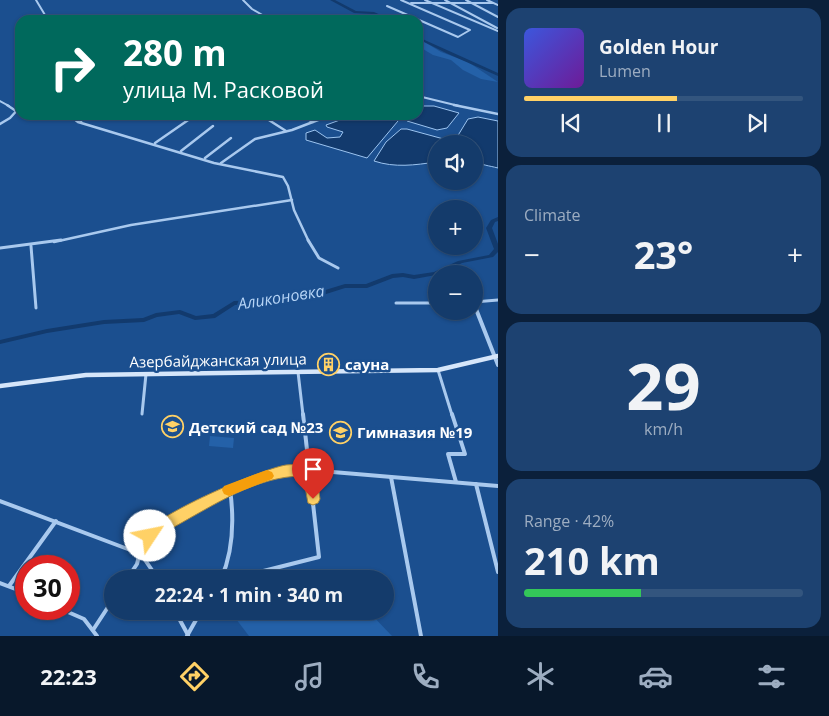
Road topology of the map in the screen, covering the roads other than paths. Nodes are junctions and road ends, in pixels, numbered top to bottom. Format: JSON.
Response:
{"nodes":[{"id":1,"x":36,"y":0,"type":"edge"},
{"id":2,"x":243,"y":0,"type":"edge"},
{"id":3,"x":401,"y":0,"type":"edge"},
{"id":4,"x":425,"y":0,"type":"edge"},
{"id":5,"x":445,"y":0,"type":"edge"},
{"id":6,"x":466,"y":0,"type":"edge"},
{"id":7,"x":487,"y":0,"type":"edge"},
{"id":8,"x":432,"y":3,"type":"junction"},
{"id":9,"x":450,"y":3,"type":"junction"},
{"id":10,"x":472,"y":3,"type":"junction"},
{"id":11,"x":493,"y":3,"type":"junction"},
{"id":12,"x":410,"y":4,"type":"junction"},
{"id":13,"x":498,"y":5,"type":"edge"},
{"id":14,"x":387,"y":6,"type":"dead end"},
{"id":15,"x":45,"y":15,"type":"edge"},
{"id":16,"x":262,"y":15,"type":"edge"},
{"id":17,"x":408,"y":15,"type":"edge"},
{"id":18,"x":498,"y":17,"type":"edge"},
{"id":19,"x":423,"y":22,"type":"edge"},
{"id":20,"x":498,"y":30,"type":"edge"},
{"id":21,"x":423,"y":97,"type":"edge"},
{"id":22,"x":0,"y":101,"type":"edge"},
{"id":23,"x":15,"y":110,"type":"edge"},
{"id":24,"x":15,"y":112,"type":"edge"},
{"id":25,"x":498,"y":114,"type":"edge"},
{"id":26,"x":75,"y":120,"type":"edge"},
{"id":27,"x":188,"y":120,"type":"edge"},
{"id":28,"x":271,"y":120,"type":"edge"},
{"id":29,"x":309,"y":120,"type":"edge"},
{"id":30,"x":318,"y":120,"type":"edge"},
{"id":31,"x":81,"y":122,"type":"joint"},
{"id":32,"x":313,"y":122,"type":"junction"},
{"id":33,"x":0,"y":124,"type":"edge"},
{"id":34,"x":213,"y":126,"type":"dead end"},
{"id":35,"x":286,"y":132,"type":"junction"},
{"id":36,"x":230,"y":138,"type":"dead end"},
{"id":37,"x":155,"y":144,"type":"junction"},
{"id":38,"x":180,"y":152,"type":"junction"},
{"id":39,"x":204,"y":159,"type":"junction"},
{"id":40,"x":220,"y":163,"type":"junction"},
{"id":41,"x":292,"y":200,"type":"junction"},
{"id":42,"x":31,"y":246,"type":"junction"},
{"id":43,"x":0,"y":248,"type":"edge"},
{"id":44,"x":338,"y":268,"type":"dead end"},
{"id":45,"x":498,"y":300,"type":"edge"},
{"id":46,"x":483,"y":302,"type":"edge"},
{"id":47,"x":396,"y":303,"type":"dead end"},
{"id":48,"x":428,"y":303,"type":"edge"},
{"id":49,"x":36,"y":308,"type":"dead end"},
{"id":50,"x":481,"y":320,"type":"edge"},
{"id":51,"x":496,"y":356,"type":"edge"},
{"id":52,"x":498,"y":365,"type":"edge"},
{"id":53,"x":438,"y":370,"type":"junction"},
{"id":54,"x":298,"y":371,"type":"junction"},
{"id":55,"x":146,"y":374,"type":"junction"},
{"id":56,"x":0,"y":386,"type":"edge"},
{"id":57,"x":142,"y":414,"type":"dead end"},
{"id":58,"x":309,"y":470,"type":"junction"},
{"id":59,"x":391,"y":477,"type":"junction"},
{"id":60,"x":456,"y":483,"type":"junction"},
{"id":61,"x":476,"y":484,"type":"junction"},
{"id":62,"x":498,"y":486,"type":"edge"},
{"id":63,"x":230,"y":489,"type":"junction"},
{"id":64,"x":0,"y":501,"type":"edge"},
{"id":65,"x":56,"y":521,"type":"junction"},
{"id":66,"x":142,"y":554,"type":"junction"},
{"id":67,"x":134,"y":570,"type":"edge"},
{"id":68,"x":152,"y":570,"type":"edge"},
{"id":69,"x":226,"y":570,"type":"edge"},
{"id":70,"x":264,"y":570,"type":"edge"},
{"id":71,"x":498,"y":572,"type":"edge"},
{"id":72,"x":0,"y":583,"type":"edge"},
{"id":73,"x":9,"y":586,"type":"junction"},
{"id":74,"x":15,"y":589,"type":"edge"},
{"id":75,"x":104,"y":613,"type":"edge"},
{"id":76,"x":80,"y":617,"type":"edge"},
{"id":77,"x":180,"y":620,"type":"edge"},
{"id":78,"x":196,"y":620,"type":"edge"},
{"id":79,"x":93,"y":630,"type":"junction"},
{"id":80,"x":188,"y":635,"type":"edge"},
{"id":81,"x":97,"y":636,"type":"edge"},
{"id":82,"x":421,"y":636,"type":"edge"}],
"edges":[{"from":1,"to":15,"type":"street"},
{"from":2,"to":16,"type":"street"},
{"from":3,"to":12,"type":"street"},
{"from":4,"to":8,"type":"street"},
{"from":5,"to":9,"type":"street"},
{"from":6,"to":10,"type":"street"},
{"from":7,"to":11,"type":"street"},
{"from":8,"to":9,"type":"street"},
{"from":8,"to":12,"type":"street"},
{"from":8,"to":20,"type":"street"},
{"from":9,"to":10,"type":"street"},
{"from":9,"to":20,"type":"street"},
{"from":10,"to":11,"type":"street"},
{"from":10,"to":18,"type":"street"},
{"from":11,"to":13,"type":"street"},
{"from":12,"to":19,"type":"street"},
{"from":14,"to":17,"type":"street"},
{"from":21,"to":25,"type":"street"},
{"from":22,"to":23,"type":"street"},
{"from":24,"to":33,"type":"street"},
{"from":26,"to":31,"type":"street"},
{"from":27,"to":37,"type":"street"},
{"from":28,"to":35,"type":"street"},
{"from":29,"to":32,"type":"street"},
{"from":30,"to":32,"type":"street"},
{"from":31,"to":37,"type":"street"},
{"from":32,"to":35,"type":"street"},
{"from":34,"to":38,"type":"street"},
{"from":35,"to":40,"type":"street"},
{"from":36,"to":39,"type":"street"},
{"from":37,"to":38,"type":"street"},
{"from":38,"to":39,"type":"street"},
{"from":39,"to":40,"type":"street"},
{"from":40,"to":41,"type":"street"},
{"from":41,"to":42,"type":"street"},
{"from":41,"to":44,"type":"street"},
{"from":42,"to":43,"type":"street"},
{"from":42,"to":49,"type":"street"},
{"from":45,"to":46,"type":"street"},
{"from":47,"to":48,"type":"street"},
{"from":50,"to":51,"type":"street"},
{"from":51,"to":52,"type":"street"},
{"from":51,"to":53,"type":"main road","name":"Азербайджанская улица"},
{"from":53,"to":54,"type":"main road","name":"Азербайджанская улица"},
{"from":53,"to":60,"type":"street"},
{"from":54,"to":55,"type":"main road","name":"Азербайджанская улица"},
{"from":54,"to":58,"type":"street"},
{"from":55,"to":56,"type":"main road","name":"Азербайджанская улица"},
{"from":55,"to":57,"type":"street"},
{"from":58,"to":59,"type":"street"},
{"from":58,"to":63,"type":"street"},
{"from":58,"to":70,"type":"street"},
{"from":59,"to":60,"type":"street"},
{"from":59,"to":82,"type":"street"},
{"from":60,"to":61,"type":"street"},
{"from":61,"to":62,"type":"street"},
{"from":61,"to":71,"type":"street"},
{"from":63,"to":66,"type":"street"},
{"from":63,"to":69,"type":"street"},
{"from":64,"to":65,"type":"street"},
{"from":65,"to":66,"type":"street"},
{"from":65,"to":73,"type":"street"},
{"from":66,"to":67,"type":"street"},
{"from":66,"to":68,"type":"street"},
{"from":72,"to":73,"type":"street"},
{"from":73,"to":74,"type":"street"},
{"from":75,"to":79,"type":"street"},
{"from":76,"to":79,"type":"street"},
{"from":77,"to":80,"type":"street"},
{"from":78,"to":80,"type":"street"},
{"from":79,"to":81,"type":"street"}]}
